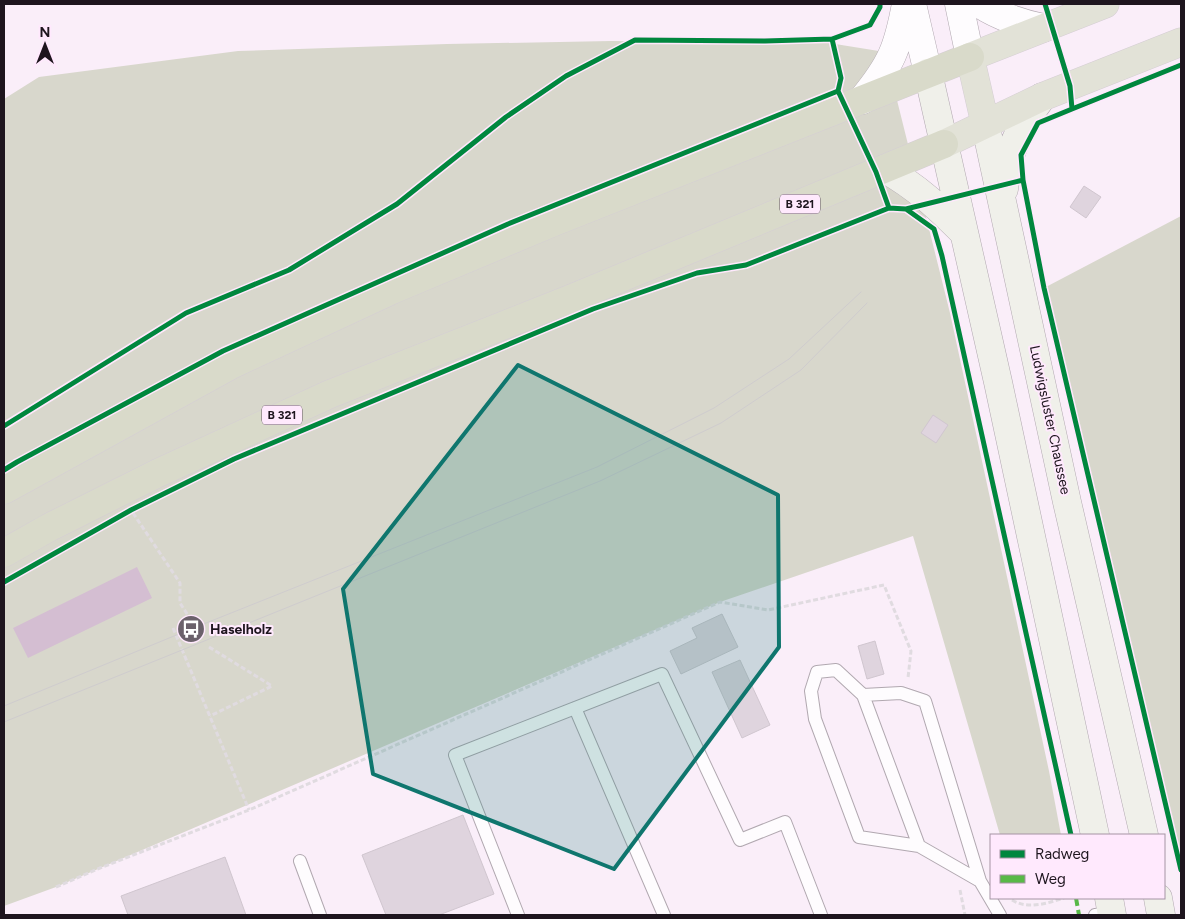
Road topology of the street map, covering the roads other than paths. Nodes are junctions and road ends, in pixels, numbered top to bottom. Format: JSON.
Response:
{"nodes":[{"id":1,"x":906,"y":4,"type":"edge"},
{"id":2,"x":912,"y":4,"type":"edge"},
{"id":3,"x":959,"y":4,"type":"edge"},
{"id":4,"x":980,"y":4,"type":"edge"},
{"id":5,"x":1105,"y":4,"type":"edge"},
{"id":6,"x":1043,"y":28,"type":"junction"},
{"id":7,"x":1181,"y":42,"type":"edge"},
{"id":8,"x":970,"y":57,"type":"junction"},
{"id":9,"x":928,"y":73,"type":"junction"},
{"id":10,"x":1042,"y":97,"type":"junction"},
{"id":11,"x":862,"y":100,"type":"junction"},
{"id":12,"x":985,"y":123,"type":"junction"},
{"id":13,"x":944,"y":144,"type":"junction"},
{"id":14,"x":885,"y":169,"type":"junction"},
{"id":15,"x":1002,"y":202,"type":"junction"},
{"id":16,"x":964,"y":233,"type":"junction"},
{"id":17,"x":4,"y":490,"type":"edge"},
{"id":18,"x":4,"y":553,"type":"edge"},
{"id":19,"x":863,"y":695,"type":"junction"},
{"id":20,"x":575,"y":708,"type":"junction"},
{"id":21,"x":1095,"y":834,"type":"edge"},
{"id":22,"x":1144,"y":834,"type":"edge"},
{"id":23,"x":919,"y":846,"type":"junction"},
{"id":24,"x":300,"y":861,"type":"dead end"},
{"id":25,"x":980,"y":881,"type":"junction"},
{"id":26,"x":990,"y":898,"type":"edge"},
{"id":27,"x":991,"y":899,"type":"edge"},
{"id":28,"x":1158,"y":899,"type":"edge"},
{"id":29,"x":320,"y":915,"type":"edge"},
{"id":30,"x":518,"y":915,"type":"edge"},
{"id":31,"x":664,"y":915,"type":"edge"},
{"id":32,"x":821,"y":915,"type":"edge"},
{"id":33,"x":1000,"y":915,"type":"edge"},
{"id":34,"x":1161,"y":915,"type":"edge"}],
"edges":[{"from":1,"to":11,"type":"street"},
{"from":2,"to":9,"type":"street"},
{"from":3,"to":8,"type":"street","name":"Ludwigsluster Chaussee"},
{"from":4,"to":6,"type":"street"},
{"from":5,"to":6,"type":"main road"},
{"from":6,"to":8,"type":"main road"},
{"from":7,"to":10,"type":"main road","number":"B 321"},
{"from":8,"to":9,"type":"highway"},
{"from":8,"to":12,"type":"main road","name":"Ludwigsluster Chaussee"},
{"from":9,"to":11,"type":"highway"},
{"from":9,"to":13,"type":"main road"},
{"from":10,"to":12,"type":"main road","number":"B 321"},
{"from":10,"to":15,"type":"main road"},
{"from":11,"to":17,"type":"highway"},
{"from":12,"to":13,"type":"main road","number":"B 321"},
{"from":12,"to":15,"type":"main road","name":"Ludwigsluster Chaussee"},
{"from":13,"to":14,"type":"highway","number":"B 321"},
{"from":13,"to":16,"type":"main road"},
{"from":14,"to":16,"type":"main road"},
{"from":14,"to":18,"type":"highway","number":"B 321"},
{"from":15,"to":22,"type":"main road","name":"Ludwigsluster Chaussee"},
{"from":16,"to":21,"type":"main road"},
{"from":19,"to":23,"type":"lane"},
{"from":19,"to":23,"type":"lane"},
{"from":19,"to":25,"type":"lane"},
{"from":20,"to":30,"type":"lane"},
{"from":20,"to":31,"type":"lane"},
{"from":20,"to":32,"type":"lane"},
{"from":23,"to":25,"type":"lane"},
{"from":24,"to":29,"type":"lane"},
{"from":25,"to":26,"type":"lane"},
{"from":27,"to":33,"type":"lane"},
{"from":28,"to":34,"type":"main road"}]}
